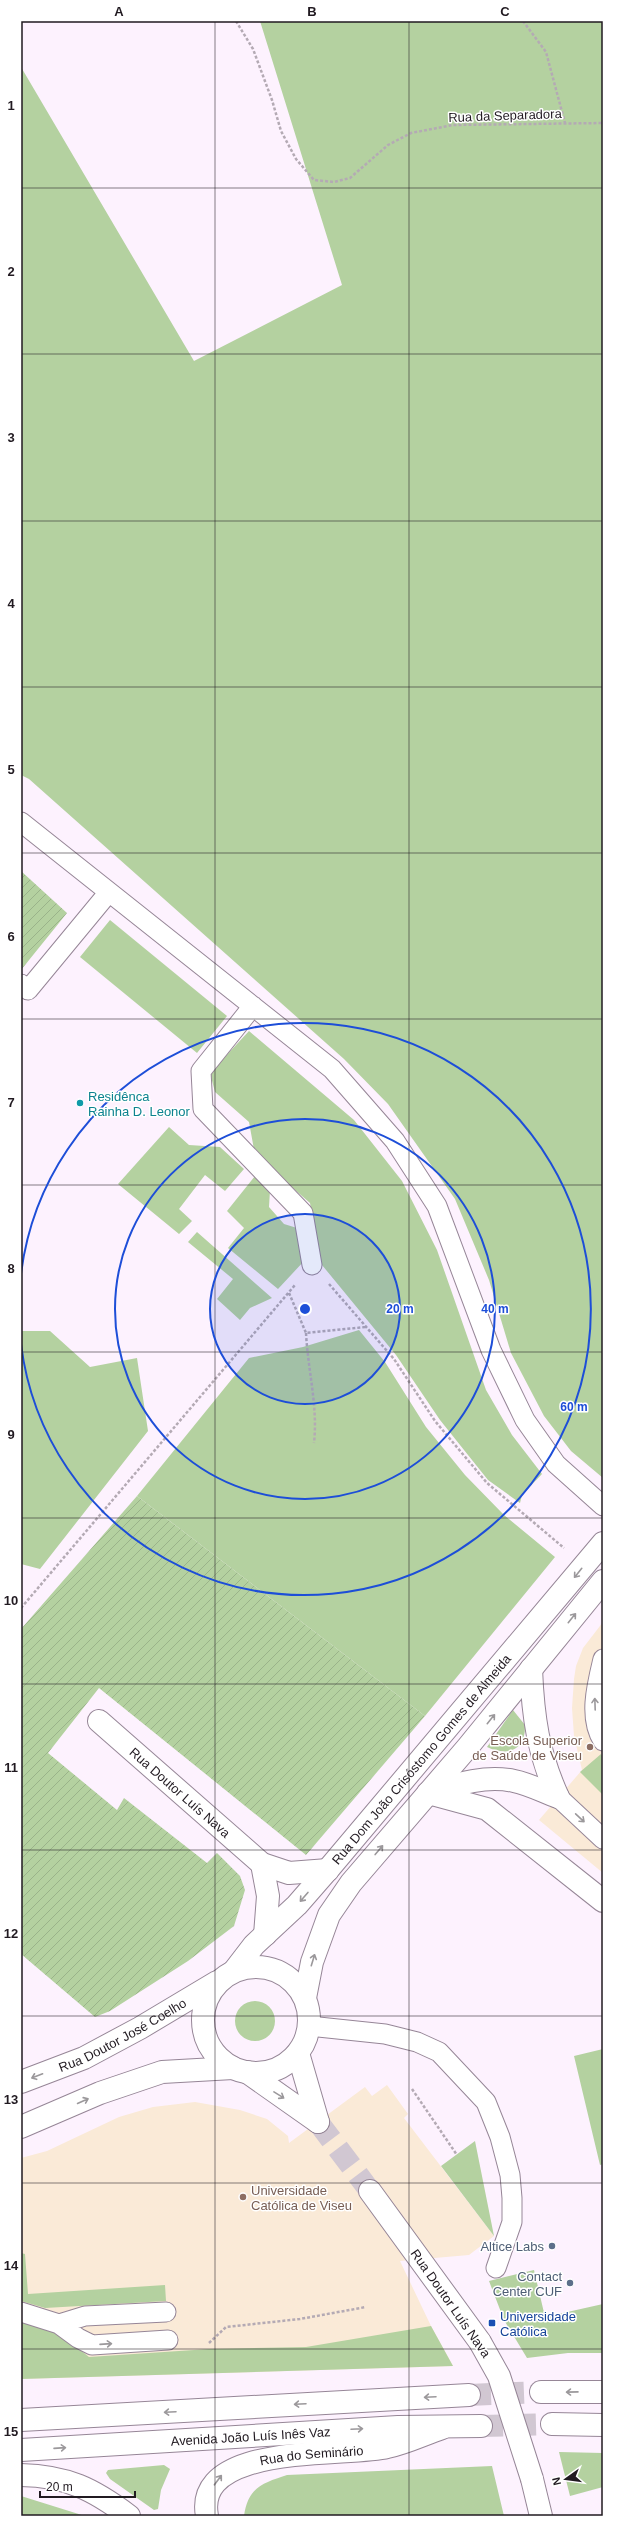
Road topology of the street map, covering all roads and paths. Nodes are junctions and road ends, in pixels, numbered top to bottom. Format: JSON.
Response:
{"nodes":[{"id":1,"x":236,"y":21,"type":"edge"},
{"id":2,"x":523,"y":21,"type":"edge"},
{"id":3,"x":565,"y":123,"type":"junction"},
{"id":4,"x":603,"y":123,"type":"edge"},
{"id":5,"x":21,"y":822,"type":"edge"},
{"id":6,"x":109,"y":892,"type":"junction"},
{"id":7,"x":21,"y":984,"type":"edge"},
{"id":8,"x":253,"y":1006,"type":"junction"},
{"id":9,"x":312,"y":1265,"type":"junction"},
{"id":10,"x":289,"y":1293,"type":"junction"},
{"id":11,"x":366,"y":1327,"type":"junction"},
{"id":12,"x":306,"y":1334,"type":"junction"},
{"id":13,"x":314,"y":1443,"type":"dead end"},
{"id":14,"x":603,"y":1506,"type":"edge"},
{"id":15,"x":603,"y":1543,"type":"edge"},
{"id":16,"x":566,"y":1550,"type":"dead end"},
{"id":17,"x":603,"y":1581,"type":"edge"},
{"id":18,"x":21,"y":1608,"type":"edge"},
{"id":19,"x":603,"y":1659,"type":"edge"},
{"id":20,"x":531,"y":1669,"type":"junction"},
{"id":21,"x":99,"y":1721,"type":"dead end"},
{"id":22,"x":603,"y":1741,"type":"edge"},
{"id":23,"x":428,"y":1793,"type":"junction"},
{"id":24,"x":558,"y":1797,"type":"junction"},
{"id":25,"x":603,"y":1839,"type":"edge"},
{"id":26,"x":262,"y":1864,"type":"junction"},
{"id":27,"x":328,"y":1870,"type":"junction"},
{"id":28,"x":603,"y":1901,"type":"edge"},
{"id":29,"x":265,"y":1935,"type":"junction"},
{"id":30,"x":227,"y":1975,"type":"junction"},
{"id":31,"x":305,"y":1998,"type":"junction"},
{"id":32,"x":309,"y":2026,"type":"junction"},
{"id":33,"x":298,"y":2052,"type":"junction"},
{"id":34,"x":240,"y":2070,"type":"junction"},
{"id":35,"x":21,"y":2082,"type":"edge"},
{"id":36,"x":412,"y":2089,"type":"dead end"},
{"id":37,"x":21,"y":2127,"type":"edge"},
{"id":38,"x":457,"y":2155,"type":"dead end"},
{"id":39,"x":370,"y":2191,"type":"tunnel mouth"},
{"id":40,"x":496,"y":2268,"type":"dead end"},
{"id":41,"x":366,"y":2307,"type":"dead end"},
{"id":42,"x":21,"y":2312,"type":"edge"},
{"id":43,"x":166,"y":2312,"type":"dead end"},
{"id":44,"x":59,"y":2324,"type":"junction"},
{"id":45,"x":168,"y":2340,"type":"dead end"},
{"id":46,"x":209,"y":2343,"type":"dead end"},
{"id":47,"x":541,"y":2392,"type":"tunnel mouth"},
{"id":48,"x":603,"y":2392,"type":"edge"},
{"id":49,"x":469,"y":2395,"type":"tunnel mouth"},
{"id":50,"x":23,"y":2418,"type":"edge"},
{"id":51,"x":552,"y":2424,"type":"tunnel mouth"},
{"id":52,"x":603,"y":2425,"type":"edge"},
{"id":53,"x":448,"y":2426,"type":"junction"},
{"id":54,"x":481,"y":2426,"type":"tunnel mouth"},
{"id":55,"x":21,"y":2450,"type":"edge"},
{"id":56,"x":21,"y":2475,"type":"edge"},
{"id":57,"x":129,"y":2516,"type":"edge"},
{"id":58,"x":207,"y":2516,"type":"edge"},
{"id":59,"x":541,"y":2516,"type":"edge"}],
"edges":[{"from":1,"to":3,"type":"path","name":"Rua da Separadora"},
{"from":2,"to":3,"type":"path"},
{"from":3,"to":4,"type":"path","name":"Rua da Separadora"},
{"from":5,"to":6,"type":"lane"},
{"from":6,"to":7,"type":"lane"},
{"from":6,"to":8,"type":"lane"},
{"from":8,"to":9,"type":"lane"},
{"from":8,"to":14,"type":"lane"},
{"from":9,"to":10,"type":"path"},
{"from":9,"to":11,"type":"path"},
{"from":10,"to":12,"type":"path"},
{"from":10,"to":18,"type":"path"},
{"from":11,"to":12,"type":"path"},
{"from":11,"to":16,"type":"path"},
{"from":12,"to":13,"type":"path"},
{"from":15,"to":27,"type":"street","name":"Rua Dom João Crisóstomo Gomes de Almeida","one_way":true},
{"from":20,"to":17,"type":"street","name":"Rua Dom João Crisóstomo Gomes de Almeida","one_way":true},
{"from":22,"to":19,"type":"lane","one_way":true},
{"from":23,"to":20,"type":"street","name":"Rua Dom João Crisóstomo Gomes de Almeida","one_way":true},
{"from":20,"to":24,"type":"street"},
{"from":21,"to":26,"type":"street","name":"Rua Doutor Luís Nava"},
{"from":23,"to":24,"type":"street"},
{"from":23,"to":28,"type":"street"},
{"from":31,"to":23,"type":"street","name":"Rua Dom João Crisóstomo Gomes de Almeida","one_way":true},
{"from":24,"to":25,"type":"lane","one_way":true},
{"from":26,"to":27,"type":"street","name":"Rua Doutor Luís Nava"},
{"from":26,"to":29,"type":"street"},
{"from":27,"to":29,"type":"street","name":"Rua Dom João Crisóstomo Gomes de Almeida","one_way":true},
{"from":29,"to":30,"type":"street","name":"Rua Dom João Crisóstomo Gomes de Almeida"},
{"from":30,"to":31,"type":"street","name":"Rua Dom João Crisóstomo Gomes de Almeida"},
{"from":30,"to":34,"type":"street","name":"Rua Dom João Crisóstomo Gomes de Almeida"},
{"from":30,"to":35,"type":"street","name":"Rua Doutor José Coelho","one_way":true},
{"from":31,"to":32,"type":"street","name":"Rua Dom João Crisóstomo Gomes de Almeida"},
{"from":32,"to":33,"type":"street","name":"Rua Dom João Crisóstomo Gomes de Almeida"},
{"from":32,"to":40,"type":"lane"},
{"from":33,"to":34,"type":"street","name":"Rua Dom João Crisóstomo Gomes de Almeida"},
{"from":34,"to":33,"type":"street","one_way":true},
{"from":37,"to":34,"type":"street","one_way":true},
{"from":36,"to":38,"type":"path"},
{"from":39,"to":59,"type":"street","name":"Rua Doutor Luís Nava","bridge":true},
{"from":41,"to":46,"type":"path"},
{"from":42,"to":44,"type":"lane"},
{"from":43,"to":44,"type":"lane"},
{"from":44,"to":45,"type":"lane","one_way":true},
{"from":48,"to":47,"type":"street","one_way":true},
{"from":49,"to":50,"type":"street","one_way":true},
{"from":51,"to":52,"type":"street"},
{"from":53,"to":54,"type":"street","name":"Avenida João Luís Inês Vaz"},
{"from":55,"to":53,"type":"street","name":"Avenida João Luís Inês Vaz","one_way":true},
{"from":58,"to":53,"type":"street","name":"Rua do Seminário","one_way":true},
{"from":56,"to":57,"type":"street"}]}
